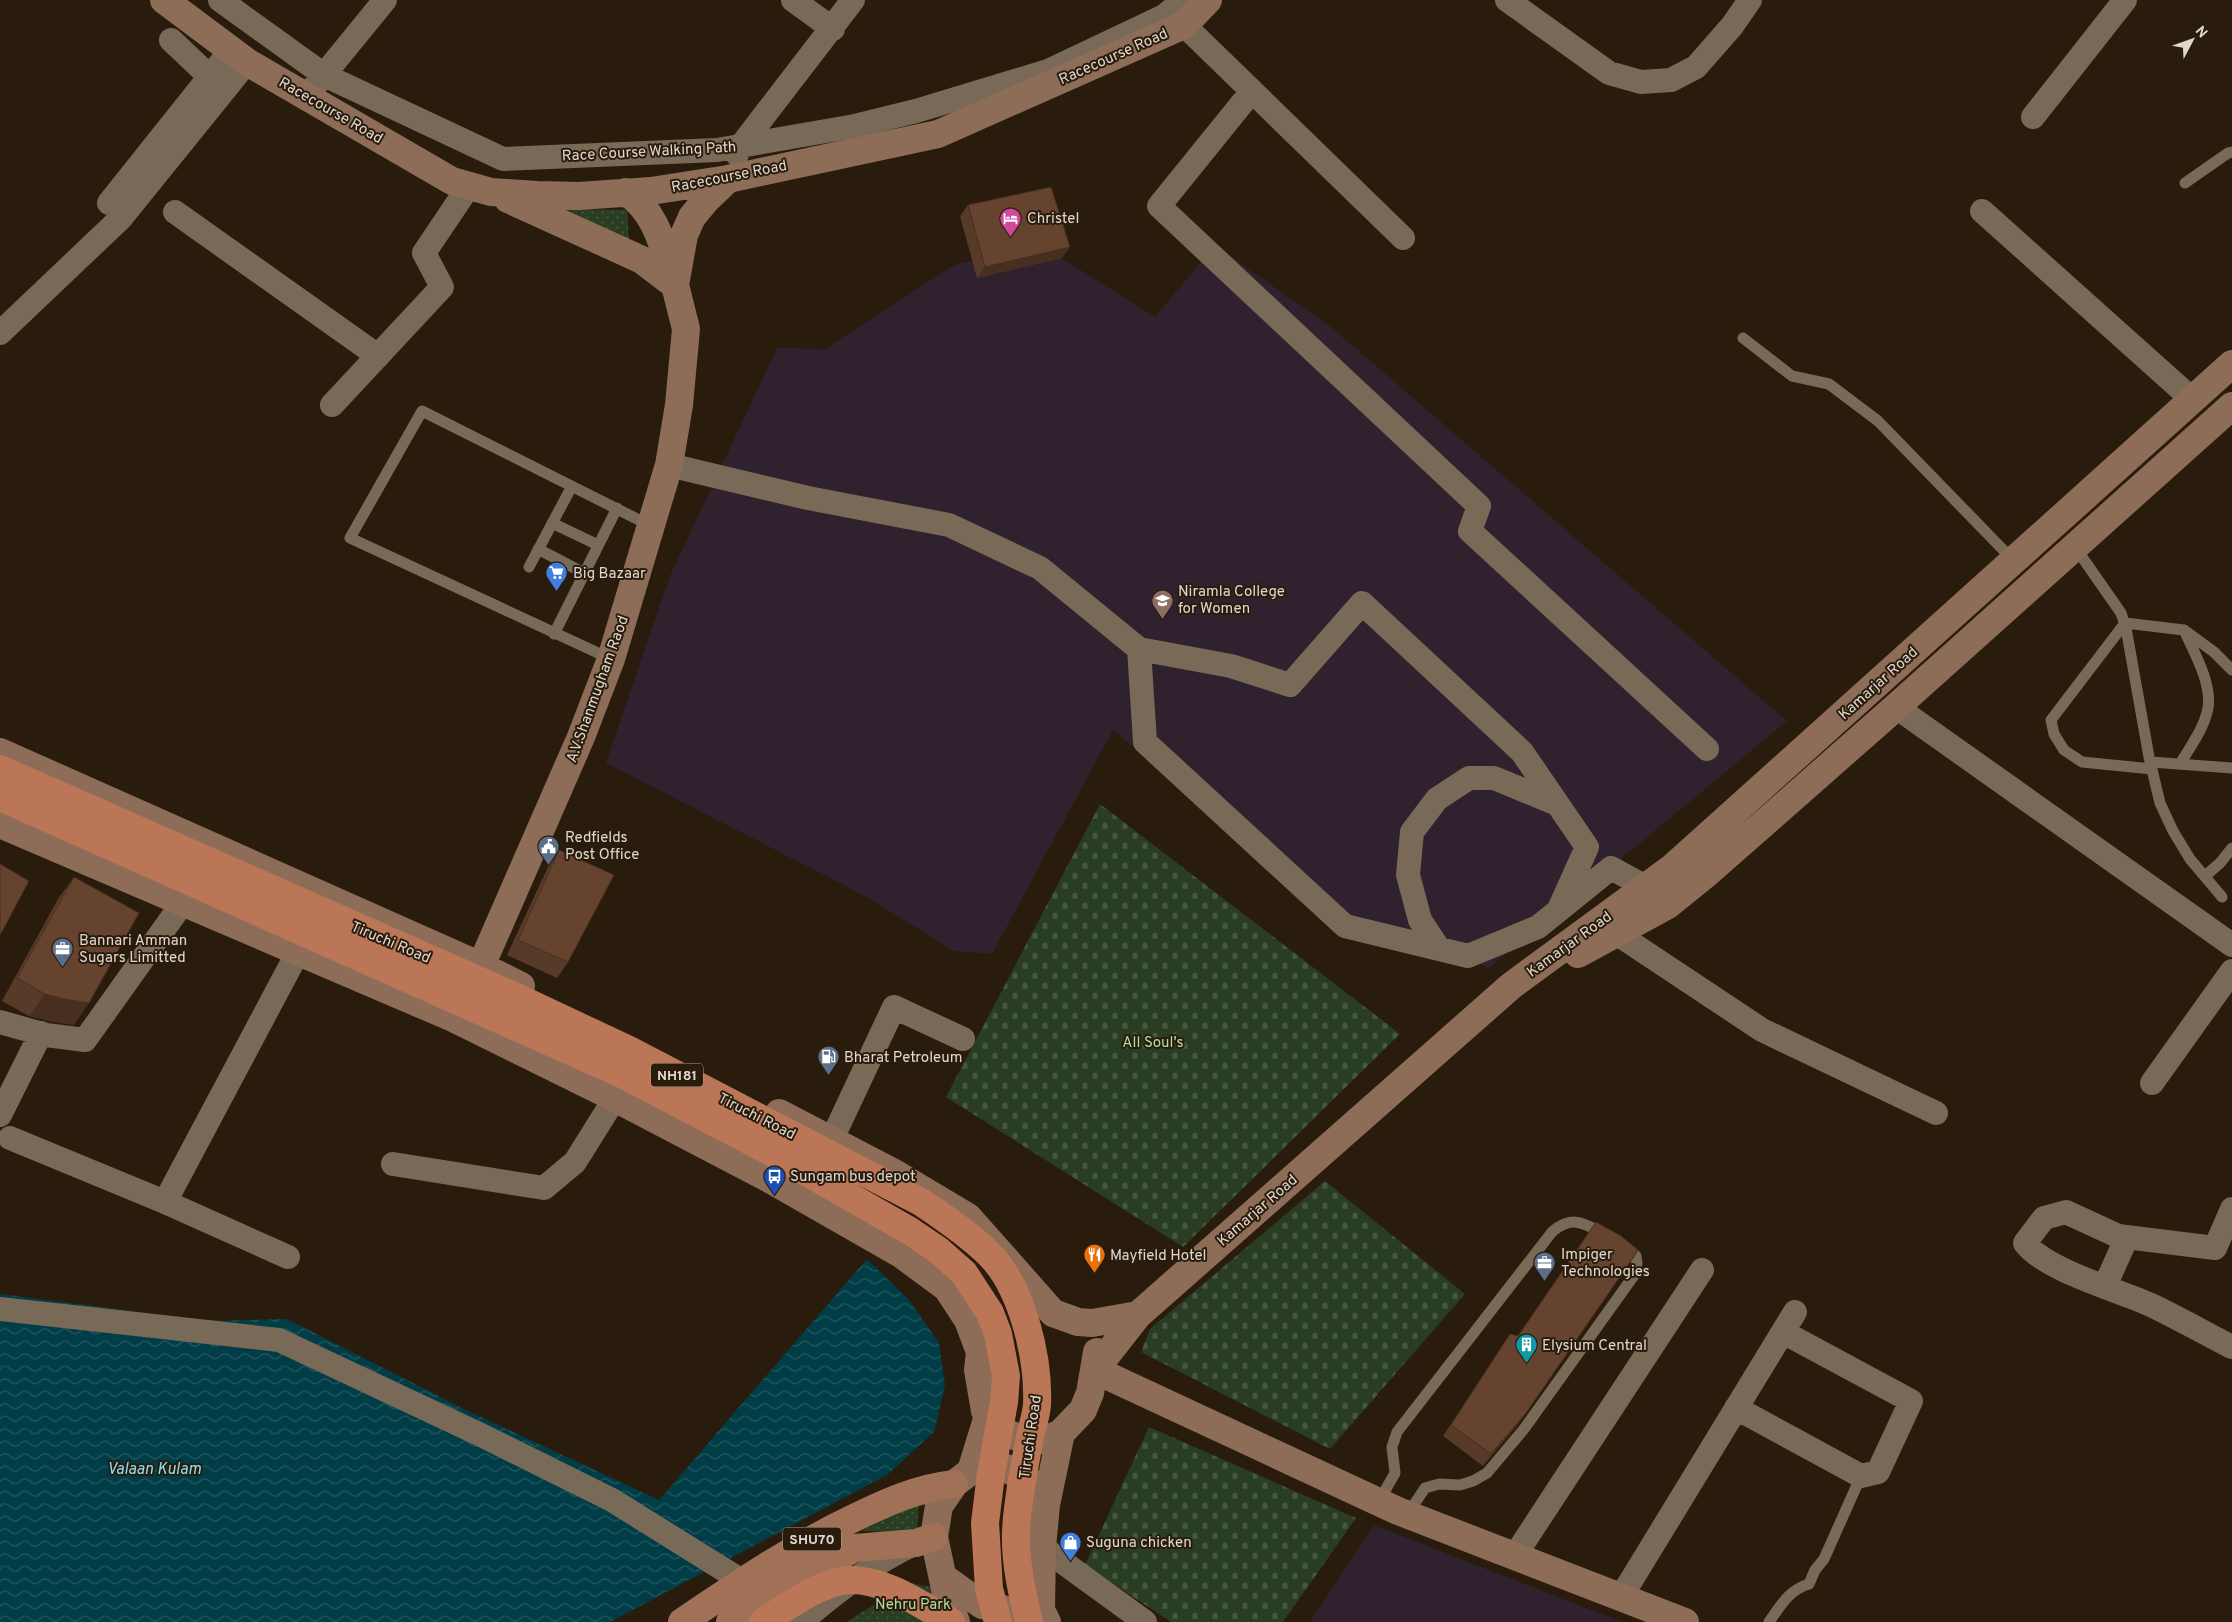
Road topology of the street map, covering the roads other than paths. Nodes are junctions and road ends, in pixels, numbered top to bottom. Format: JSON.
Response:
{"nodes":[{"id":1,"x":164,"y":0,"type":"edge"},
{"id":2,"x":220,"y":0,"type":"edge"},
{"id":3,"x":385,"y":0,"type":"edge"},
{"id":4,"x":793,"y":0,"type":"edge"},
{"id":5,"x":853,"y":0,"type":"edge"},
{"id":6,"x":1208,"y":0,"type":"edge"},
{"id":7,"x":1507,"y":0,"type":"edge"},
{"id":8,"x":1750,"y":0,"type":"edge"},
{"id":9,"x":2126,"y":0,"type":"edge"},
{"id":10,"x":1184,"y":12,"type":"edge"},
{"id":11,"x":832,"y":29,"type":"junction"},
{"id":12,"x":172,"y":40,"type":"dead end"},
{"id":13,"x":239,"y":56,"type":"junction"},
{"id":14,"x":324,"y":75,"type":"junction"},
{"id":15,"x":210,"y":78,"type":"junction"},
{"id":16,"x":1252,"y":91,"type":"junction"},
{"id":17,"x":306,"y":96,"type":"junction"},
{"id":18,"x":2033,"y":117,"type":"dead end"},
{"id":19,"x":740,"y":147,"type":"junction"},
{"id":20,"x":2232,"y":152,"type":"edge"},
{"id":21,"x":728,"y":179,"type":"junction"},
{"id":22,"x":2185,"y":183,"type":"dead end"},
{"id":23,"x":480,"y":189,"type":"junction"},
{"id":24,"x":626,"y":192,"type":"junction"},
{"id":25,"x":109,"y":203,"type":"dead end"},
{"id":26,"x":1982,"y":211,"type":"dead end"},
{"id":27,"x":175,"y":212,"type":"dead end"},
{"id":28,"x":1404,"y":238,"type":"dead end"},
{"id":29,"x":675,"y":285,"type":"junction"},
{"id":30,"x":0,"y":333,"type":"edge"},
{"id":31,"x":1743,"y":338,"type":"dead end"},
{"id":32,"x":378,"y":356,"type":"junction"},
{"id":33,"x":2232,"y":364,"type":"edge"},
{"id":34,"x":2193,"y":400,"type":"junction"},
{"id":35,"x":332,"y":405,"type":"dead end"},
{"id":36,"x":2232,"y":406,"type":"edge"},
{"id":37,"x":668,"y":465,"type":"junction"},
{"id":38,"x":572,"y":486,"type":"junction"},
{"id":39,"x":617,"y":508,"type":"junction"},
{"id":40,"x":552,"y":523,"type":"junction"},
{"id":41,"x":651,"y":526,"type":"junction"},
{"id":42,"x":598,"y":545,"type":"junction"},
{"id":43,"x":2075,"y":547,"type":"junction"},
{"id":44,"x":538,"y":549,"type":"junction"},
{"id":45,"x":2014,"y":561,"type":"junction"},
{"id":46,"x":528,"y":568,"type":"dead end"},
{"id":47,"x":584,"y":573,"type":"junction"},
{"id":48,"x":2125,"y":623,"type":"junction"},
{"id":49,"x":2184,"y":630,"type":"junction"},
{"id":50,"x":554,"y":634,"type":"junction"},
{"id":51,"x":1139,"y":649,"type":"junction"},
{"id":52,"x":611,"y":659,"type":"junction"},
{"id":53,"x":2232,"y":670,"type":"edge"},
{"id":54,"x":1896,"y":707,"type":"junction"},
{"id":55,"x":1707,"y":749,"type":"dead end"},
{"id":56,"x":0,"y":752,"type":"edge"},
{"id":57,"x":2180,"y":764,"type":"junction"},
{"id":58,"x":2151,"y":766,"type":"junction"},
{"id":59,"x":2232,"y":768,"type":"edge"},
{"id":60,"x":0,"y":770,"type":"edge"},
{"id":61,"x":0,"y":797,"type":"edge"},
{"id":62,"x":1558,"y":804,"type":"junction"},
{"id":63,"x":0,"y":824,"type":"edge"},
{"id":64,"x":2232,"y":848,"type":"edge"},
{"id":65,"x":2204,"y":876,"type":"junction"},
{"id":66,"x":1646,"y":887,"type":"junction"},
{"id":67,"x":2222,"y":897,"type":"dead end"},
{"id":68,"x":184,"y":902,"type":"junction"},
{"id":69,"x":1559,"y":910,"type":"junction"},
{"id":70,"x":1616,"y":933,"type":"junction"},
{"id":71,"x":2232,"y":945,"type":"edge"},
{"id":72,"x":1439,"y":949,"type":"junction"},
{"id":73,"x":299,"y":950,"type":"junction"},
{"id":74,"x":481,"y":966,"type":"junction"},
{"id":75,"x":2232,"y":971,"type":"edge"},
{"id":76,"x":1511,"y":986,"type":"junction"},
{"id":77,"x":0,"y":1022,"type":"edge"},
{"id":78,"x":41,"y":1033,"type":"junction"},
{"id":79,"x":963,"y":1039,"type":"dead end"},
{"id":80,"x":2152,"y":1083,"type":"dead end"},
{"id":81,"x":615,"y":1098,"type":"junction"},
{"id":82,"x":1936,"y":1113,"type":"dead end"},
{"id":83,"x":0,"y":1115,"type":"edge"},
{"id":84,"x":10,"y":1138,"type":"dead end"},
{"id":85,"x":832,"y":1140,"type":"junction"},
{"id":86,"x":392,"y":1164,"type":"dead end"},
{"id":87,"x":165,"y":1202,"type":"junction"},
{"id":88,"x":2232,"y":1210,"type":"edge"},
{"id":89,"x":2127,"y":1237,"type":"junction"},
{"id":90,"x":288,"y":1257,"type":"dead end"},
{"id":91,"x":1702,"y":1270,"type":"dead end"},
{"id":92,"x":2105,"y":1286,"type":"junction"},
{"id":93,"x":0,"y":1309,"type":"edge"},
{"id":94,"x":1795,"y":1312,"type":"dead end"},
{"id":95,"x":1053,"y":1313,"type":"junction"},
{"id":96,"x":1138,"y":1315,"type":"junction"},
{"id":97,"x":1078,"y":1322,"type":"junction"},
{"id":98,"x":1783,"y":1332,"type":"junction"},
{"id":99,"x":2232,"y":1348,"type":"edge"},
{"id":100,"x":980,"y":1352,"type":"junction"},
{"id":101,"x":1095,"y":1370,"type":"junction"},
{"id":102,"x":984,"y":1404,"type":"junction"},
{"id":103,"x":1736,"y":1408,"type":"junction"},
{"id":104,"x":1061,"y":1433,"type":"junction"},
{"id":105,"x":1861,"y":1476,"type":"junction"},
{"id":106,"x":962,"y":1478,"type":"junction"},
{"id":107,"x":1050,"y":1493,"type":"junction"},
{"id":108,"x":1378,"y":1503,"type":"junction"},
{"id":109,"x":1407,"y":1515,"type":"junction"},
{"id":110,"x":925,"y":1540,"type":"junction"},
{"id":111,"x":1042,"y":1547,"type":"junction"},
{"id":112,"x":1514,"y":1557,"type":"junction"},
{"id":113,"x":943,"y":1577,"type":"junction"},
{"id":114,"x":742,"y":1581,"type":"junction"},
{"id":115,"x":1621,"y":1597,"type":"junction"},
{"id":116,"x":1039,"y":1618,"type":"edge"},
{"id":117,"x":682,"y":1622,"type":"edge"},
{"id":118,"x":730,"y":1622,"type":"edge"},
{"id":119,"x":763,"y":1622,"type":"edge"},
{"id":120,"x":801,"y":1622,"type":"edge"},
{"id":121,"x":951,"y":1622,"type":"edge"},
{"id":122,"x":956,"y":1622,"type":"edge"},
{"id":123,"x":998,"y":1622,"type":"edge"},
{"id":124,"x":1145,"y":1622,"type":"edge"},
{"id":125,"x":1686,"y":1622,"type":"edge"},
{"id":126,"x":1768,"y":1622,"type":"edge"}],
"edges":[{"from":1,"to":13,"type":"street","name":"Racecourse Road"},
{"from":2,"to":14,"type":"street","name":"Race Course Walking Path"},
{"from":3,"to":14,"type":"street"},
{"from":4,"to":11,"type":"street"},
{"from":5,"to":11,"type":"street"},
{"from":6,"to":10,"type":"street","name":"Racecourse Road"},
{"from":7,"to":8,"type":"street"},
{"from":9,"to":18,"type":"street"},
{"from":10,"to":16,"type":"street"},
{"from":10,"to":19,"type":"street","name":"Race Course Walking Path"},
{"from":10,"to":21,"type":"street","name":"Racecourse Road"},
{"from":11,"to":19,"type":"street"},
{"from":12,"to":15,"type":"street"},
{"from":13,"to":15,"type":"street"},
{"from":13,"to":17,"type":"street","name":"Racecourse Road"},
{"from":13,"to":30,"type":"street"},
{"from":14,"to":17,"type":"street"},
{"from":14,"to":19,"type":"street","name":"Race Course Walking Path"},
{"from":15,"to":25,"type":"street"},
{"from":16,"to":28,"type":"street"},
{"from":16,"to":55,"type":"street"},
{"from":17,"to":23,"type":"street","name":"Racecourse Road"},
{"from":19,"to":21,"type":"street"},
{"from":20,"to":22,"type":"lane"},
{"from":21,"to":24,"type":"street","name":"Racecourse Road"},
{"from":21,"to":29,"type":"street","name":"A.V.Shanmugham Raod"},
{"from":23,"to":24,"type":"street","name":"Racecourse Road"},
{"from":23,"to":29,"type":"street"},
{"from":23,"to":32,"type":"street"},
{"from":24,"to":29,"type":"street"},
{"from":26,"to":34,"type":"street"},
{"from":27,"to":32,"type":"street"},
{"from":29,"to":37,"type":"street","name":"A.V.Shanmugham Raod"},
{"from":31,"to":45,"type":"lane"},
{"from":32,"to":35,"type":"street"},
{"from":33,"to":34,"type":"street","name":"Kamarjar Road"},
{"from":34,"to":45,"type":"street","name":"Kamarjar Road"},
{"from":36,"to":43,"type":"street","name":"Kamarjar Road"},
{"from":37,"to":41,"type":"street","name":"A.V.Shanmugham Raod"},
{"from":37,"to":51,"type":"street"},
{"from":38,"to":39,"type":"lane"},
{"from":38,"to":40,"type":"lane"},
{"from":38,"to":50,"type":"lane"},
{"from":39,"to":41,"type":"lane"},
{"from":39,"to":42,"type":"lane"},
{"from":40,"to":42,"type":"lane"},
{"from":40,"to":44,"type":"lane"},
{"from":41,"to":52,"type":"street","name":"A.V.Shanmugham Raod"},
{"from":42,"to":47,"type":"lane"},
{"from":43,"to":48,"type":"lane"},
{"from":43,"to":54,"type":"street","name":"Kamarjar Road"},
{"from":44,"to":46,"type":"lane"},
{"from":44,"to":47,"type":"lane"},
{"from":45,"to":66,"type":"street","name":"Kamarjar Road"},
{"from":47,"to":50,"type":"lane"},
{"from":48,"to":49,"type":"lane"},
{"from":48,"to":58,"type":"lane"},
{"from":48,"to":58,"type":"lane"},
{"from":49,"to":53,"type":"lane"},
{"from":49,"to":57,"type":"lane"},
{"from":50,"to":52,"type":"lane"},
{"from":51,"to":62,"type":"street"},
{"from":51,"to":72,"type":"street"},
{"from":52,"to":74,"type":"street","name":"A.V.Shanmugham Raod"},
{"from":54,"to":70,"type":"street","name":"Kamarjar Road"},
{"from":54,"to":71,"type":"street"},
{"from":56,"to":74,"type":"street"},
{"from":57,"to":58,"type":"lane"},
{"from":57,"to":59,"type":"lane"},
{"from":58,"to":65,"type":"lane"},
{"from":60,"to":116,"type":"highway","name":"Tiruchi Road","number":"NH181"},
{"from":61,"to":123,"type":"highway","name":"Tiruchi Road","number":"NH181"},
{"from":62,"to":69,"type":"street"},
{"from":62,"to":72,"type":"street"},
{"from":63,"to":68,"type":"street"},
{"from":64,"to":65,"type":"lane"},
{"from":65,"to":67,"type":"lane"},
{"from":66,"to":69,"type":"street"},
{"from":66,"to":76,"type":"street","name":"Kamarjar Road"},
{"from":68,"to":73,"type":"street"},
{"from":68,"to":78,"type":"street"},
{"from":69,"to":72,"type":"street"},
{"from":70,"to":76,"type":"street","name":"Kamarjar Road"},
{"from":70,"to":82,"type":"street"},
{"from":73,"to":81,"type":"street"},
{"from":73,"to":87,"type":"street"},
{"from":74,"to":85,"type":"street"},
{"from":75,"to":80,"type":"street"},
{"from":76,"to":96,"type":"street","name":"Kamarjar Road"},
{"from":77,"to":78,"type":"street"},
{"from":78,"to":83,"type":"street"},
{"from":79,"to":85,"type":"street"},
{"from":81,"to":86,"type":"street"},
{"from":81,"to":100,"type":"street"},
{"from":84,"to":87,"type":"street"},
{"from":85,"to":95,"type":"street"},
{"from":87,"to":90,"type":"street"},
{"from":88,"to":89,"type":"street"},
{"from":89,"to":92,"type":"street"},
{"from":89,"to":92,"type":"street"},
{"from":91,"to":112,"type":"street"},
{"from":92,"to":99,"type":"street"},
{"from":93,"to":114,"type":"street"},
{"from":94,"to":98,"type":"street"},
{"from":95,"to":97,"type":"street"},
{"from":95,"to":100,"type":"street"},
{"from":96,"to":97,"type":"street"},
{"from":96,"to":101,"type":"street","name":"Kamarjar Road"},
{"from":97,"to":101,"type":"street"},
{"from":98,"to":103,"type":"street"},
{"from":98,"to":105,"type":"street"},
{"from":100,"to":102,"type":"street"},
{"from":101,"to":104,"type":"street"},
{"from":101,"to":108,"type":"street"},
{"from":102,"to":104,"type":"street"},
{"from":102,"to":106,"type":"street"},
{"from":103,"to":105,"type":"street"},
{"from":103,"to":115,"type":"street"},
{"from":104,"to":107,"type":"street"},
{"from":105,"to":126,"type":"lane"},
{"from":106,"to":107,"type":"street"},
{"from":106,"to":110,"type":"street"},
{"from":106,"to":114,"type":"main road","number":"SHU70"},
{"from":107,"to":111,"type":"street"},
{"from":108,"to":109,"type":"street"},
{"from":108,"to":109,"type":"lane"},
{"from":109,"to":112,"type":"street"},
{"from":110,"to":113,"type":"street"},
{"from":110,"to":118,"type":"main road","number":"SHU70"},
{"from":110,"to":120,"type":"street"},
{"from":111,"to":116,"type":"street"},
{"from":111,"to":124,"type":"street"},
{"from":112,"to":115,"type":"street"},
{"from":113,"to":116,"type":"street"},
{"from":113,"to":122,"type":"street"},
{"from":114,"to":117,"type":"main road","number":"SHU70"},
{"from":115,"to":125,"type":"street"},
{"from":119,"to":121,"type":"highway"}]}
